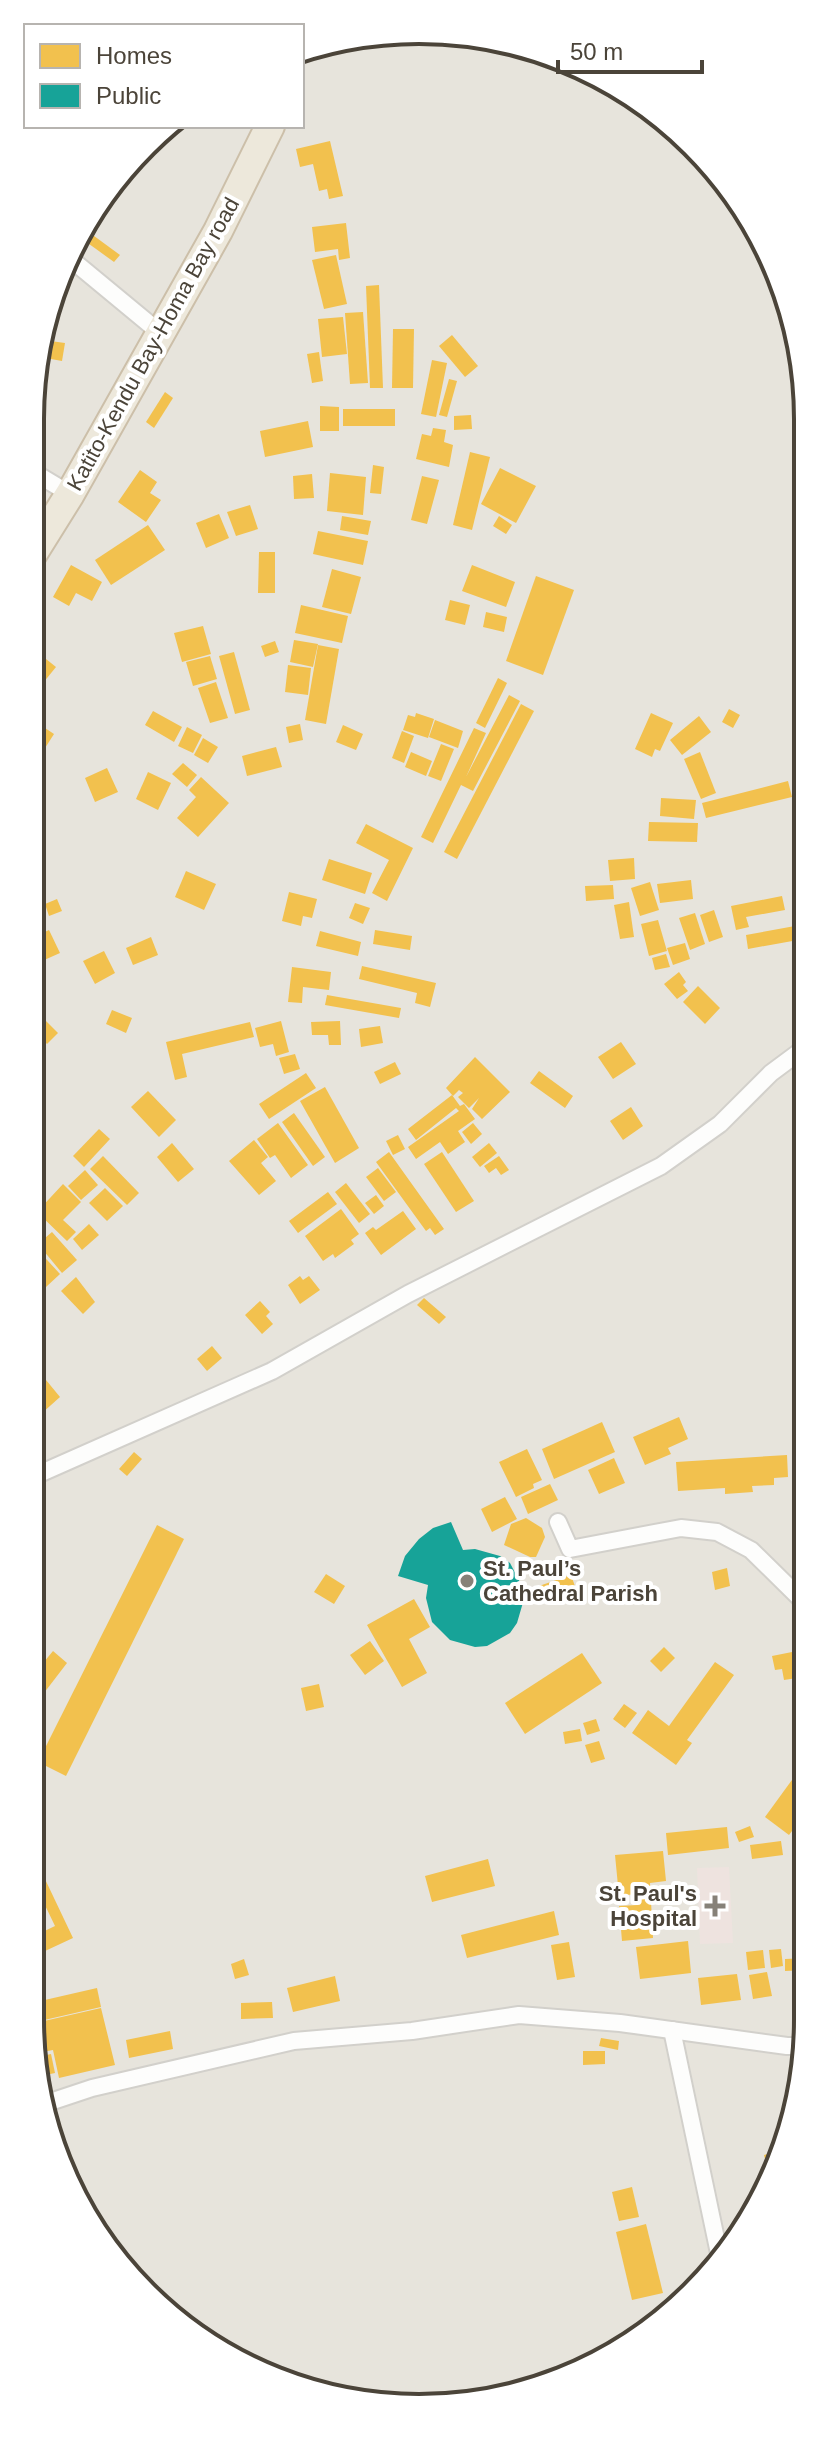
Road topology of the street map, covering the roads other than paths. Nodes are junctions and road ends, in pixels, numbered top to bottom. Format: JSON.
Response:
{"nodes":[{"id":1,"x":269,"y":128,"type":"edge"},
{"id":2,"x":78,"y":265,"type":"edge"},
{"id":3,"x":159,"y":332,"type":"junction"},
{"id":4,"x":44,"y":478,"type":"edge"},
{"id":5,"x":70,"y":494,"type":"junction"},
{"id":6,"x":44,"y":536,"type":"edge"},
{"id":7,"x":794,"y":1056,"type":"edge"},
{"id":8,"x":44,"y":1472,"type":"edge"},
{"id":9,"x":558,"y":1522,"type":"dead end"},
{"id":10,"x":794,"y":1592,"type":"edge"},
{"id":11,"x":672,"y":2030,"type":"junction"},
{"id":12,"x":793,"y":2046,"type":"edge"},
{"id":13,"x":53,"y":2101,"type":"edge"},
{"id":14,"x":718,"y":2246,"type":"edge"}],
"edges":[{"from":1,"to":3,"type":"highway","name":"Katito-Kendu Bay-Homa Bay road"},
{"from":2,"to":3,"type":"street"},
{"from":3,"to":5,"type":"highway","name":"Katito-Kendu Bay-Homa Bay road"},
{"from":4,"to":5,"type":"street"},
{"from":5,"to":6,"type":"highway","name":"Katito-Kendu Bay-Homa Bay road"},
{"from":7,"to":8,"type":"street"},
{"from":9,"to":10,"type":"street"},
{"from":11,"to":12,"type":"street"},
{"from":11,"to":13,"type":"street"},
{"from":11,"to":14,"type":"street"}]}
